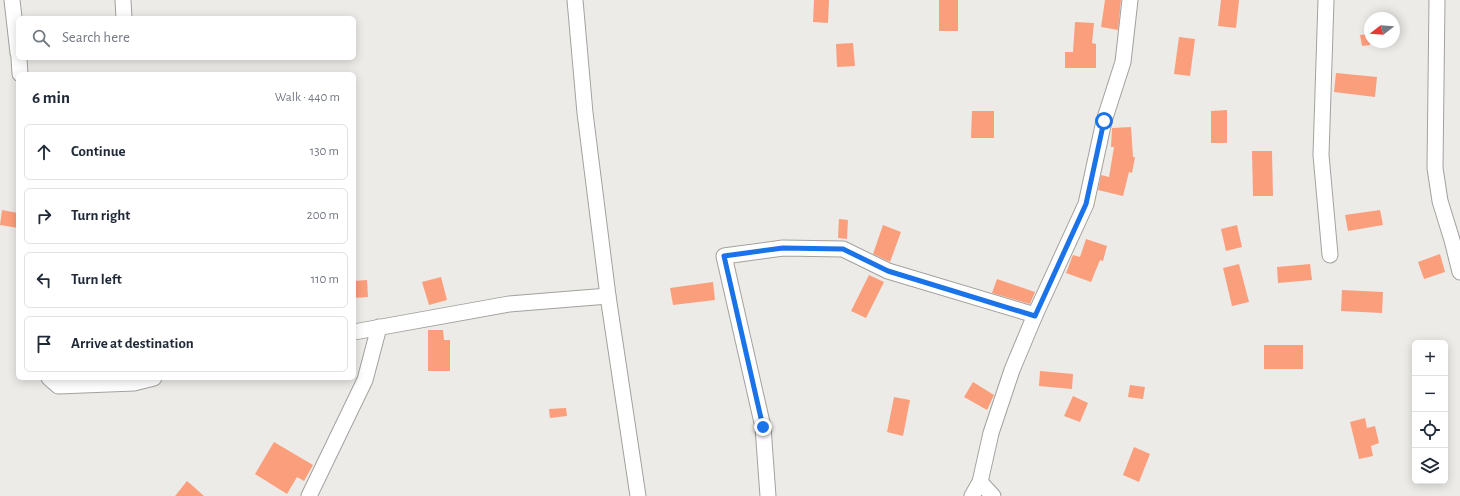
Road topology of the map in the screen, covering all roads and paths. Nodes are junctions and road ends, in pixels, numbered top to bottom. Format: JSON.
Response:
{"nodes":[{"id":1,"x":12,"y":0,"type":"edge"},
{"id":2,"x":123,"y":0,"type":"edge"},
{"id":3,"x":575,"y":0,"type":"edge"},
{"id":4,"x":1130,"y":0,"type":"edge"},
{"id":5,"x":1326,"y":0,"type":"edge"},
{"id":6,"x":1437,"y":0,"type":"edge"},
{"id":7,"x":124,"y":16,"type":"edge"},
{"id":8,"x":16,"y":35,"type":"edge"},
{"id":9,"x":19,"y":60,"type":"edge"},
{"id":10,"x":20,"y":72,"type":"edge"},
{"id":11,"x":1455,"y":232,"type":"edge"},
{"id":12,"x":1330,"y":255,"type":"dead end"},
{"id":13,"x":1460,"y":272,"type":"edge"},
{"id":14,"x":608,"y":296,"type":"junction"},
{"id":15,"x":1035,"y":316,"type":"junction"},
{"id":16,"x":379,"y":327,"type":"junction"},
{"id":17,"x":356,"y":332,"type":"edge"},
{"id":18,"x":51,"y":380,"type":"edge"},
{"id":19,"x":146,"y":380,"type":"edge"},
{"id":20,"x":980,"y":482,"type":"junction"},
{"id":21,"x":309,"y":496,"type":"edge"},
{"id":22,"x":638,"y":496,"type":"edge"},
{"id":23,"x":768,"y":496,"type":"edge"},
{"id":24,"x":972,"y":496,"type":"edge"},
{"id":25,"x":993,"y":496,"type":"edge"}],
"edges":[{"from":1,"to":8,"type":"street"},
{"from":2,"to":7,"type":"street"},
{"from":3,"to":14,"type":"street"},
{"from":4,"to":15,"type":"street"},
{"from":5,"to":12,"type":"street"},
{"from":6,"to":11,"type":"street"},
{"from":9,"to":10,"type":"street"},
{"from":11,"to":13,"type":"street"},
{"from":14,"to":16,"type":"street"},
{"from":14,"to":22,"type":"street"},
{"from":15,"to":20,"type":"street"},
{"from":15,"to":23,"type":"street"},
{"from":16,"to":17,"type":"street"},
{"from":16,"to":21,"type":"street"},
{"from":18,"to":19,"type":"street"},
{"from":20,"to":24,"type":"street"},
{"from":20,"to":25,"type":"street"}]}
